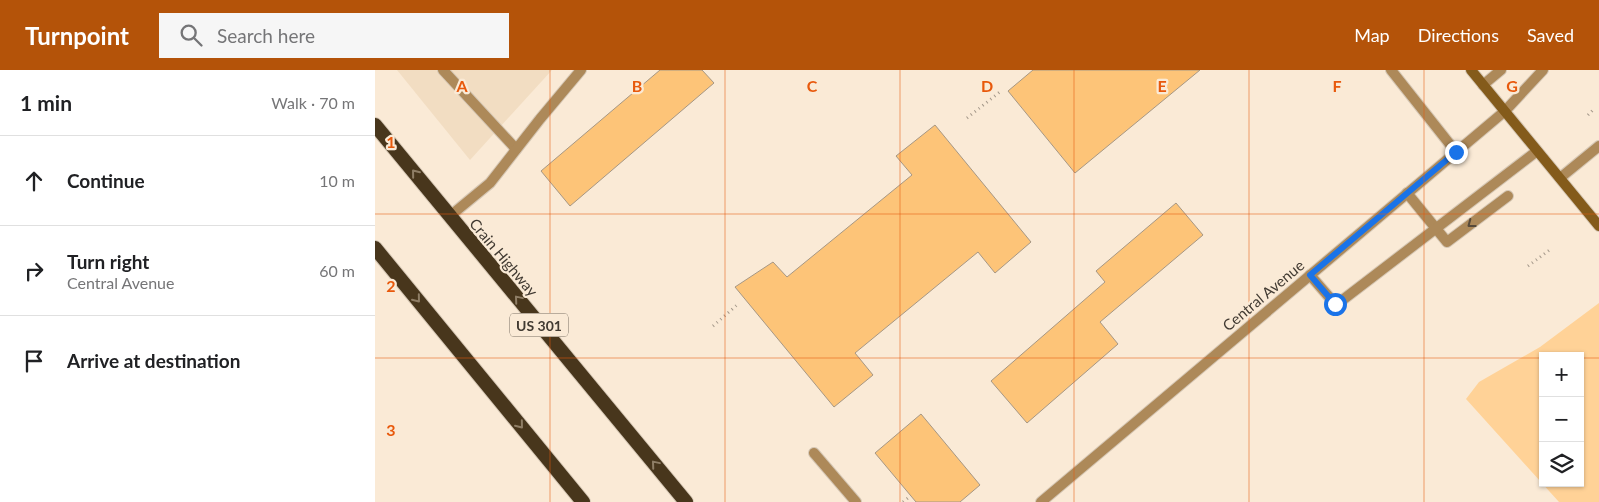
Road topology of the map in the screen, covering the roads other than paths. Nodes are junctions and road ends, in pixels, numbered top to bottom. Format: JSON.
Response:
{"nodes":[{"id":1,"x":443,"y":70,"type":"edge"},
{"id":2,"x":581,"y":70,"type":"edge"},
{"id":3,"x":1391,"y":70,"type":"edge"},
{"id":4,"x":1471,"y":70,"type":"edge"},
{"id":5,"x":1501,"y":70,"type":"edge"},
{"id":6,"x":1543,"y":70,"type":"edge"},
{"id":7,"x":1483,"y":85,"type":"junction"},
{"id":8,"x":1505,"y":111,"type":"junction"},
{"id":9,"x":375,"y":125,"type":"edge"},
{"id":10,"x":1599,"y":146,"type":"edge"},
{"id":11,"x":516,"y":149,"type":"junction"},
{"id":12,"x":1537,"y":151,"type":"junction"},
{"id":13,"x":1456,"y":152,"type":"junction"},
{"id":14,"x":1560,"y":178,"type":"junction"},
{"id":15,"x":1407,"y":193,"type":"junction"},
{"id":16,"x":1509,"y":196,"type":"dead end"},
{"id":17,"x":450,"y":216,"type":"junction"},
{"id":18,"x":1599,"y":226,"type":"edge"},
{"id":19,"x":1436,"y":228,"type":"junction"},
{"id":20,"x":375,"y":248,"type":"edge"},
{"id":21,"x":1310,"y":275,"type":"junction"},
{"id":22,"x":813,"y":453,"type":"dead end"},
{"id":23,"x":583,"y":502,"type":"edge"},
{"id":24,"x":686,"y":502,"type":"edge"},
{"id":25,"x":856,"y":502,"type":"edge"},
{"id":26,"x":1041,"y":502,"type":"edge"}],
"edges":[{"from":1,"to":11,"type":"street"},
{"from":2,"to":11,"type":"street"},
{"from":3,"to":13,"type":"street"},
{"from":4,"to":7,"type":"main road"},
{"from":5,"to":7,"type":"street"},
{"from":6,"to":8,"type":"street","name":"Central Avenue"},
{"from":7,"to":8,"type":"main road"},
{"from":8,"to":12,"type":"main road"},
{"from":8,"to":13,"type":"street","name":"Central Avenue"},
{"from":17,"to":9,"type":"highway","name":"Crain Highway","number":"US 301","one_way":true},
{"from":10,"to":14,"type":"street"},
{"from":11,"to":17,"type":"street"},
{"from":12,"to":14,"type":"main road"},
{"from":12,"to":19,"type":"street"},
{"from":13,"to":15,"type":"street","name":"Central Avenue"},
{"from":14,"to":18,"type":"main road"},
{"from":15,"to":19,"type":"street"},
{"from":15,"to":21,"type":"street","name":"Central Avenue"},
{"from":16,"to":19,"type":"street","one_way":true},
{"from":24,"to":17,"type":"highway","name":"Crain Highway","number":"US 301","one_way":true},
{"from":19,"to":21,"type":"street"},
{"from":20,"to":23,"type":"highway","one_way":true},
{"from":21,"to":26,"type":"street","name":"Central Avenue"},
{"from":22,"to":25,"type":"street"}]}
